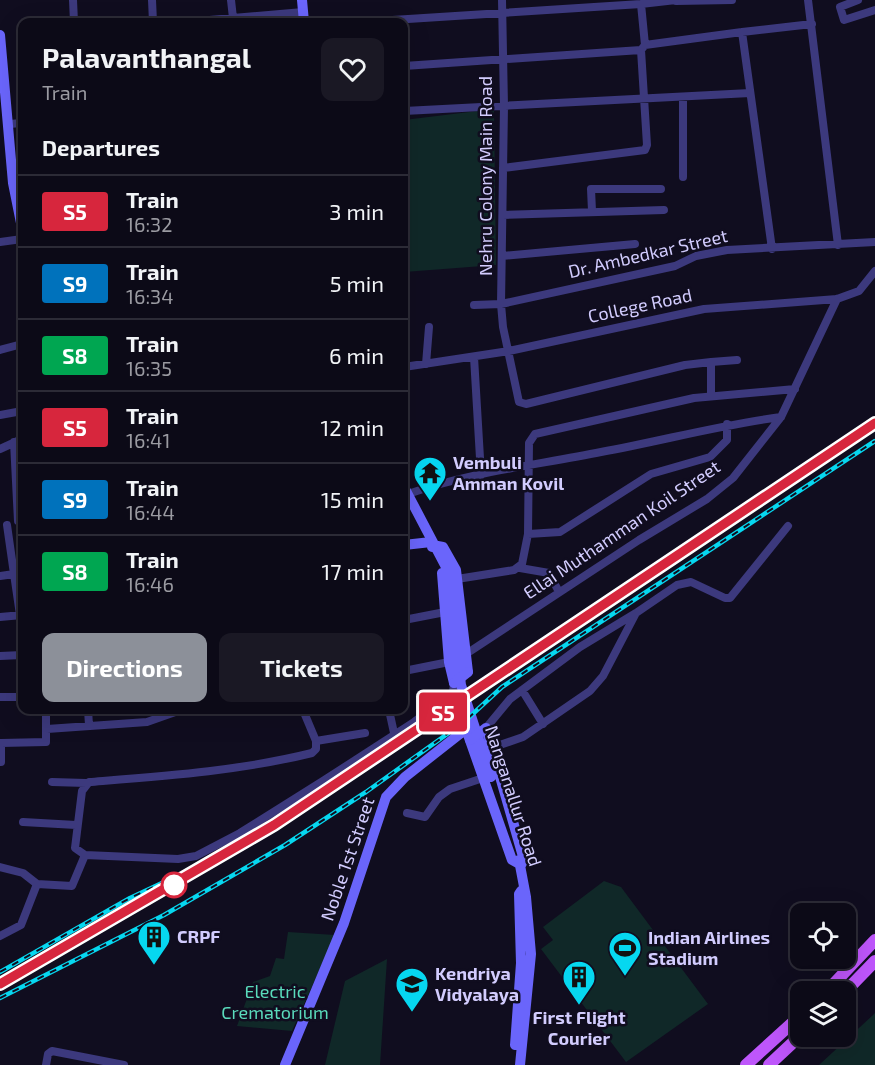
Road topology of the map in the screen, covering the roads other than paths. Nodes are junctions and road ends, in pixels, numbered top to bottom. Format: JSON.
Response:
{"nodes":[{"id":1,"x":73,"y":0,"type":"edge"},
{"id":2,"x":152,"y":0,"type":"edge"},
{"id":3,"x":231,"y":0,"type":"edge"},
{"id":4,"x":302,"y":0,"type":"edge"},
{"id":5,"x":502,"y":0,"type":"edge"},
{"id":6,"x":676,"y":0,"type":"edge"},
{"id":7,"x":732,"y":0,"type":"edge"},
{"id":8,"x":808,"y":0,"type":"edge"},
{"id":9,"x":858,"y":0,"type":"edge"},
{"id":10,"x":872,"y":0,"type":"edge"},
{"id":11,"x":642,"y":4,"type":"junction"},
{"id":12,"x":875,"y":5,"type":"edge"},
{"id":13,"x":875,"y":10,"type":"edge"},
{"id":14,"x":502,"y":14,"type":"junction"},
{"id":15,"x":303,"y":17,"type":"edge"},
{"id":16,"x":74,"y":18,"type":"edge"},
{"id":17,"x":153,"y":18,"type":"edge"},
{"id":18,"x":232,"y":18,"type":"joint"},
{"id":19,"x":408,"y":19,"type":"edge"},
{"id":20,"x":812,"y":24,"type":"junction"},
{"id":21,"x":742,"y":33,"type":"junction"},
{"id":22,"x":0,"y":35,"type":"edge"},
{"id":23,"x":643,"y":47,"type":"junction"},
{"id":24,"x":503,"y":60,"type":"junction"},
{"id":25,"x":408,"y":66,"type":"edge"},
{"id":26,"x":750,"y":93,"type":"junction"},
{"id":27,"x":683,"y":98,"type":"junction"},
{"id":28,"x":644,"y":100,"type":"junction"},
{"id":29,"x":3,"y":103,"type":"edge"},
{"id":30,"x":504,"y":106,"type":"junction"},
{"id":31,"x":408,"y":111,"type":"edge"},
{"id":32,"x":18,"y":123,"type":"edge"},
{"id":33,"x":9,"y":124,"type":"junction"},
{"id":34,"x":5,"y":153,"type":"edge"},
{"id":35,"x":503,"y":168,"type":"junction"},
{"id":36,"x":683,"y":177,"type":"dead end"},
{"id":37,"x":661,"y":189,"type":"dead end"},
{"id":38,"x":18,"y":210,"type":"edge"},
{"id":39,"x":664,"y":210,"type":"dead end"},
{"id":40,"x":592,"y":211,"type":"junction"},
{"id":41,"x":502,"y":214,"type":"junction"},
{"id":42,"x":18,"y":240,"type":"edge"},
{"id":43,"x":0,"y":242,"type":"edge"},
{"id":44,"x":875,"y":242,"type":"edge"},
{"id":45,"x":635,"y":244,"type":"dead end"},
{"id":46,"x":838,"y":244,"type":"junction"},
{"id":47,"x":772,"y":249,"type":"junction"},
{"id":48,"x":502,"y":256,"type":"junction"},
{"id":49,"x":875,"y":271,"type":"edge"},
{"id":50,"x":837,"y":299,"type":"junction"},
{"id":51,"x":501,"y":304,"type":"junction"},
{"id":52,"x":474,"y":305,"type":"dead end"},
{"id":53,"x":429,"y":327,"type":"dead end"},
{"id":54,"x":18,"y":345,"type":"edge"},
{"id":55,"x":0,"y":350,"type":"edge"},
{"id":56,"x":509,"y":351,"type":"junction"},
{"id":57,"x":474,"y":357,"type":"junction"},
{"id":58,"x":737,"y":360,"type":"dead end"},
{"id":59,"x":711,"y":362,"type":"junction"},
{"id":60,"x":426,"y":364,"type":"junction"},
{"id":61,"x":408,"y":366,"type":"edge"},
{"id":62,"x":795,"y":389,"type":"junction"},
{"id":63,"x":711,"y":396,"type":"junction"},
{"id":64,"x":18,"y":412,"type":"edge"},
{"id":65,"x":0,"y":415,"type":"edge"},
{"id":66,"x":781,"y":417,"type":"junction"},
{"id":67,"x":727,"y":424,"type":"junction"},
{"id":68,"x":18,"y":440,"type":"edge"},
{"id":69,"x":0,"y":449,"type":"edge"},
{"id":70,"x":528,"y":465,"type":"junction"},
{"id":71,"x":481,"y":475,"type":"junction"},
{"id":72,"x":408,"y":491,"type":"edge"},
{"id":73,"x":408,"y":495,"type":"edge"},
{"id":74,"x":4,"y":525,"type":"edge"},
{"id":75,"x":788,"y":526,"type":"dead end"},
{"id":76,"x":528,"y":534,"type":"junction"},
{"id":77,"x":408,"y":544,"type":"edge"},
{"id":78,"x":431,"y":544,"type":"junction"},
{"id":79,"x":520,"y":568,"type":"junction"},
{"id":80,"x":14,"y":574,"type":"junction"},
{"id":81,"x":0,"y":576,"type":"edge"},
{"id":82,"x":457,"y":579,"type":"junction"},
{"id":83,"x":559,"y":591,"type":"junction"},
{"id":84,"x":18,"y":597,"type":"edge"},
{"id":85,"x":445,"y":612,"type":"junction"},
{"id":86,"x":636,"y":613,"type":"junction"},
{"id":87,"x":18,"y":615,"type":"edge"},
{"id":88,"x":0,"y":617,"type":"edge"},
{"id":89,"x":408,"y":619,"type":"edge"},
{"id":90,"x":466,"y":654,"type":"junction"},
{"id":91,"x":0,"y":656,"type":"edge"},
{"id":92,"x":18,"y":656,"type":"edge"},
{"id":93,"x":449,"y":662,"type":"junction"},
{"id":94,"x":408,"y":669,"type":"edge"},
{"id":95,"x":454,"y":683,"type":"junction"},
{"id":96,"x":522,"y":690,"type":"junction"},
{"id":97,"x":0,"y":697,"type":"edge"},
{"id":98,"x":18,"y":697,"type":"edge"},
{"id":99,"x":46,"y":714,"type":"edge"},
{"id":100,"x":88,"y":714,"type":"edge"},
{"id":101,"x":170,"y":714,"type":"edge"},
{"id":102,"x":305,"y":714,"type":"edge"},
{"id":103,"x":390,"y":714,"type":"edge"},
{"id":104,"x":543,"y":724,"type":"junction"},
{"id":105,"x":89,"y":725,"type":"junction"},
{"id":106,"x":47,"y":729,"type":"junction"},
{"id":107,"x":484,"y":730,"type":"junction"},
{"id":108,"x":365,"y":733,"type":"dead end"},
{"id":109,"x":394,"y":733,"type":"junction"},
{"id":110,"x":470,"y":740,"type":"junction"},
{"id":111,"x":316,"y":741,"type":"junction"},
{"id":112,"x":491,"y":748,"type":"junction"},
{"id":113,"x":1,"y":762,"type":"edge"},
{"id":114,"x":483,"y":778,"type":"junction"},
{"id":115,"x":52,"y":782,"type":"dead end"},
{"id":116,"x":86,"y":783,"type":"junction"},
{"id":117,"x":407,"y":813,"type":"dead end"},
{"id":118,"x":23,"y":822,"type":"dead end"},
{"id":119,"x":76,"y":825,"type":"junction"},
{"id":120,"x":85,"y":855,"type":"junction"},
{"id":121,"x":521,"y":866,"type":"junction"},
{"id":122,"x":0,"y":867,"type":"edge"},
{"id":123,"x":37,"y":884,"type":"junction"},
{"id":124,"x":523,"y":888,"type":"junction"},
{"id":125,"x":0,"y":936,"type":"edge"},
{"id":126,"x":875,"y":940,"type":"edge"},
{"id":127,"x":875,"y":961,"type":"edge"},
{"id":128,"x":836,"y":981,"type":"edge"},
{"id":129,"x":856,"y":981,"type":"edge"},
{"id":130,"x":790,"y":1025,"type":"edge"},
{"id":131,"x":790,"y":1045,"type":"edge"},
{"id":132,"x":47,"y":1061,"type":"edge"},
{"id":133,"x":119,"y":1064,"type":"edge"},
{"id":134,"x":285,"y":1065,"type":"edge"},
{"id":135,"x":514,"y":1065,"type":"edge"},
{"id":136,"x":520,"y":1065,"type":"edge"},
{"id":137,"x":746,"y":1065,"type":"edge"},
{"id":138,"x":769,"y":1065,"type":"edge"}],
"edges":[{"from":1,"to":16,"type":"street"},
{"from":2,"to":17,"type":"street"},
{"from":3,"to":18,"type":"street"},
{"from":4,"to":15,"type":"street"},
{"from":5,"to":14,"type":"street","name":"Nehru Colony Main Road"},
{"from":6,"to":7,"type":"street"},
{"from":6,"to":11,"type":"street"},
{"from":8,"to":20,"type":"street"},
{"from":9,"to":13,"type":"street"},
{"from":10,"to":12,"type":"street"},
{"from":11,"to":14,"type":"street"},
{"from":11,"to":23,"type":"street"},
{"from":14,"to":19,"type":"street"},
{"from":14,"to":24,"type":"street","name":"Nehru Colony Main Road"},
{"from":15,"to":18,"type":"street"},
{"from":20,"to":21,"type":"street"},
{"from":20,"to":46,"type":"street"},
{"from":21,"to":23,"type":"street"},
{"from":21,"to":26,"type":"street"},
{"from":22,"to":29,"type":"street"},
{"from":23,"to":24,"type":"street"},
{"from":23,"to":28,"type":"street"},
{"from":24,"to":25,"type":"street"},
{"from":24,"to":30,"type":"street","name":"Nehru Colony Main Road"},
{"from":26,"to":27,"type":"street"},
{"from":26,"to":47,"type":"street"},
{"from":27,"to":28,"type":"street"},
{"from":27,"to":36,"type":"street"},
{"from":28,"to":30,"type":"street"},
{"from":28,"to":35,"type":"street"},
{"from":29,"to":33,"type":"street"},
{"from":30,"to":31,"type":"street"},
{"from":30,"to":35,"type":"street","name":"Nehru Colony Main Road"},
{"from":32,"to":33,"type":"street"},
{"from":33,"to":34,"type":"street"},
{"from":34,"to":38,"type":"street"},
{"from":35,"to":41,"type":"street","name":"Nehru Colony Main Road"},
{"from":37,"to":40,"type":"street"},
{"from":39,"to":40,"type":"street"},
{"from":40,"to":41,"type":"street"},
{"from":41,"to":48,"type":"street","name":"Nehru Colony Main Road"},
{"from":42,"to":43,"type":"street"},
{"from":44,"to":46,"type":"street","name":"Dr. Ambedkar Street"},
{"from":45,"to":48,"type":"street"},
{"from":46,"to":47,"type":"street","name":"Dr. Ambedkar Street"},
{"from":47,"to":51,"type":"street","name":"Dr. Ambedkar Street"},
{"from":48,"to":51,"type":"street","name":"Nehru Colony Main Road"},
{"from":49,"to":50,"type":"street","name":"College Road"},
{"from":50,"to":56,"type":"street","name":"College Road"},
{"from":50,"to":62,"type":"street","name":"Ellai Muthamman Koil Street"},
{"from":51,"to":52,"type":"street","name":"Dr. Ambedkar Street"},
{"from":51,"to":56,"type":"street","name":"Nehru Colony Main Road"},
{"from":53,"to":60,"type":"street"},
{"from":54,"to":55,"type":"street"},
{"from":56,"to":57,"type":"street","name":"College Road"},
{"from":56,"to":59,"type":"street","name":"Nehru Colony Main Road"},
{"from":57,"to":60,"type":"street","name":"College Road"},
{"from":57,"to":71,"type":"street"},
{"from":58,"to":59,"type":"street"},
{"from":59,"to":63,"type":"street"},
{"from":60,"to":61,"type":"street","name":"College Road"},
{"from":62,"to":63,"type":"street"},
{"from":62,"to":66,"type":"street","name":"Ellai Muthamman Koil Street"},
{"from":63,"to":70,"type":"street"},
{"from":64,"to":65,"type":"street"},
{"from":66,"to":67,"type":"street"},
{"from":66,"to":83,"type":"street","name":"Ellai Muthamman Koil Street"},
{"from":67,"to":70,"type":"street"},
{"from":67,"to":76,"type":"street"},
{"from":68,"to":69,"type":"street"},
{"from":70,"to":71,"type":"street"},
{"from":70,"to":76,"type":"street"},
{"from":71,"to":72,"type":"street"},
{"from":73,"to":78,"type":"street"},
{"from":74,"to":80,"type":"street"},
{"from":75,"to":86,"type":"street"},
{"from":76,"to":79,"type":"street"},
{"from":77,"to":78,"type":"street"},
{"from":78,"to":82,"type":"street"},
{"from":78,"to":85,"type":"street"},
{"from":78,"to":121,"type":"street","name":"Nanganallur Road"},
{"from":79,"to":82,"type":"street"},
{"from":79,"to":83,"type":"street"},
{"from":80,"to":81,"type":"street"},
{"from":80,"to":84,"type":"street"},
{"from":82,"to":90,"type":"street"},
{"from":83,"to":90,"type":"street","name":"Ellai Muthamman Koil Street"},
{"from":85,"to":89,"type":"street"},
{"from":85,"to":93,"type":"street"},
{"from":86,"to":96,"type":"street"},
{"from":86,"to":104,"type":"street"},
{"from":87,"to":88,"type":"street"},
{"from":90,"to":95,"type":"street","bridge":true},
{"from":91,"to":92,"type":"street"},
{"from":93,"to":94,"type":"street"},
{"from":93,"to":95,"type":"street"},
{"from":95,"to":109,"type":"street"},
{"from":96,"to":104,"type":"street"},
{"from":96,"to":107,"type":"street"},
{"from":97,"to":98,"type":"street"},
{"from":99,"to":106,"type":"street"},
{"from":100,"to":105,"type":"street"},
{"from":101,"to":105,"type":"street"},
{"from":102,"to":111,"type":"street"},
{"from":103,"to":109,"type":"street"},
{"from":104,"to":112,"type":"street"},
{"from":105,"to":106,"type":"street"},
{"from":106,"to":113,"type":"street"},
{"from":107,"to":110,"type":"street","bridge":true},
{"from":107,"to":112,"type":"street"},
{"from":108,"to":111,"type":"street"},
{"from":109,"to":120,"type":"street"},
{"from":110,"to":114,"type":"street"},
{"from":110,"to":134,"type":"street","name":"Noble 1st Street"},
{"from":111,"to":116,"type":"street"},
{"from":112,"to":121,"type":"street"},
{"from":114,"to":117,"type":"street"},
{"from":114,"to":121,"type":"street"},
{"from":115,"to":116,"type":"street"},
{"from":116,"to":119,"type":"street"},
{"from":118,"to":119,"type":"street"},
{"from":119,"to":120,"type":"street"},
{"from":120,"to":123,"type":"street"},
{"from":121,"to":124,"type":"street","name":"Nanganallur Road"},
{"from":122,"to":123,"type":"street"},
{"from":123,"to":125,"type":"street"},
{"from":124,"to":135,"type":"street","name":"Nanganallur Road"},
{"from":124,"to":136,"type":"street","name":"Nanganallur Road"},
{"from":126,"to":128,"type":"main road"},
{"from":127,"to":129,"type":"main road"},
{"from":130,"to":137,"type":"main road"},
{"from":131,"to":138,"type":"main road"},
{"from":132,"to":133,"type":"street"}]}
